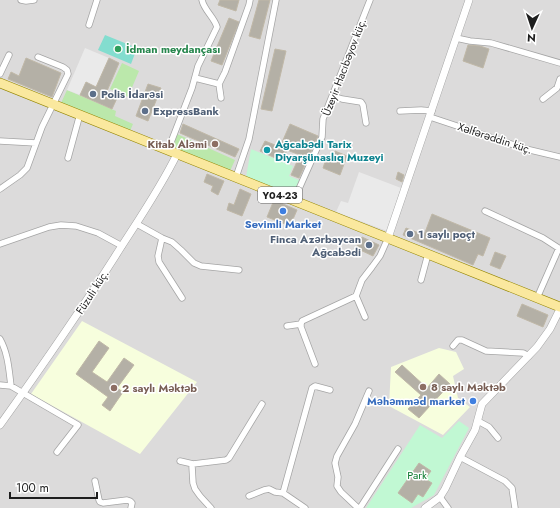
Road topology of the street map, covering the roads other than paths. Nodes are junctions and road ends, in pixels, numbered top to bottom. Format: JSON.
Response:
{"nodes":[{"id":1,"x":21,"y":0,"type":"edge"},
{"id":2,"x":34,"y":0,"type":"edge"},
{"id":3,"x":96,"y":0,"type":"edge"},
{"id":4,"x":202,"y":0,"type":"edge"},
{"id":5,"x":250,"y":0,"type":"edge"},
{"id":6,"x":276,"y":0,"type":"edge"},
{"id":7,"x":370,"y":0,"type":"edge"},
{"id":8,"x":468,"y":0,"type":"edge"},
{"id":9,"x":89,"y":25,"type":"dead end"},
{"id":10,"x":456,"y":38,"type":"junction"},
{"id":11,"x":9,"y":55,"type":"dead end"},
{"id":12,"x":38,"y":56,"type":"dead end"},
{"id":13,"x":560,"y":63,"type":"edge"},
{"id":14,"x":0,"y":74,"type":"edge"},
{"id":15,"x":194,"y":78,"type":"junction"},
{"id":16,"x":560,"y":78,"type":"edge"},
{"id":17,"x":0,"y":83,"type":"edge"},
{"id":18,"x":219,"y":84,"type":"junction"},
{"id":19,"x":333,"y":96,"type":"junction"},
{"id":20,"x":221,"y":98,"type":"dead end"},
{"id":21,"x":543,"y":99,"type":"dead end"},
{"id":22,"x":54,"y":104,"type":"junction"},
{"id":23,"x":400,"y":111,"type":"dead end"},
{"id":24,"x":80,"y":114,"type":"junction"},
{"id":25,"x":431,"y":114,"type":"junction"},
{"id":26,"x":366,"y":123,"type":"dead end"},
{"id":27,"x":0,"y":141,"type":"edge"},
{"id":28,"x":36,"y":143,"type":"junction"},
{"id":29,"x":168,"y":150,"type":"junction"},
{"id":30,"x":177,"y":154,"type":"junction"},
{"id":31,"x":560,"y":157,"type":"edge"},
{"id":32,"x":68,"y":158,"type":"dead end"},
{"id":33,"x":236,"y":177,"type":"junction"},
{"id":34,"x":0,"y":189,"type":"edge"},
{"id":35,"x":294,"y":200,"type":"junction"},
{"id":36,"x":484,"y":211,"type":"dead end"},
{"id":37,"x":137,"y":224,"type":"junction"},
{"id":38,"x":162,"y":238,"type":"junction"},
{"id":39,"x":388,"y":238,"type":"junction"},
{"id":40,"x":0,"y":244,"type":"edge"},
{"id":41,"x":122,"y":246,"type":"junction"},
{"id":42,"x":559,"y":248,"type":"edge"},
{"id":43,"x":428,"y":254,"type":"junction"},
{"id":44,"x":239,"y":270,"type":"dead end"},
{"id":45,"x":421,"y":280,"type":"dead end"},
{"id":46,"x":356,"y":296,"type":"junction"},
{"id":47,"x":182,"y":298,"type":"dead end"},
{"id":48,"x":537,"y":298,"type":"junction"},
{"id":49,"x":560,"y":308,"type":"edge"},
{"id":50,"x":364,"y":317,"type":"dead end"},
{"id":51,"x":301,"y":324,"type":"junction"},
{"id":52,"x":287,"y":326,"type":"dead end"},
{"id":53,"x":0,"y":339,"type":"edge"},
{"id":54,"x":453,"y":346,"type":"dead end"},
{"id":55,"x":529,"y":356,"type":"junction"},
{"id":56,"x":315,"y":364,"type":"dead end"},
{"id":57,"x":0,"y":385,"type":"edge"},
{"id":58,"x":11,"y":386,"type":"junction"},
{"id":59,"x":330,"y":390,"type":"dead end"},
{"id":60,"x":369,"y":391,"type":"dead end"},
{"id":61,"x":23,"y":393,"type":"junction"},
{"id":62,"x":262,"y":404,"type":"dead end"},
{"id":63,"x":478,"y":421,"type":"junction"},
{"id":64,"x":0,"y":425,"type":"edge"},
{"id":65,"x":498,"y":438,"type":"dead end"},
{"id":66,"x":398,"y":449,"type":"dead end"},
{"id":67,"x":57,"y":452,"type":"dead end"},
{"id":68,"x":460,"y":457,"type":"junction"},
{"id":69,"x":180,"y":461,"type":"dead end"},
{"id":70,"x":193,"y":464,"type":"junction"},
{"id":71,"x":95,"y":481,"type":"dead end"},
{"id":72,"x":283,"y":493,"type":"junction"},
{"id":73,"x":249,"y":496,"type":"dead end"},
{"id":74,"x":440,"y":498,"type":"junction"},
{"id":75,"x":131,"y":508,"type":"edge"},
{"id":76,"x":211,"y":508,"type":"edge"},
{"id":77,"x":305,"y":508,"type":"edge"},
{"id":78,"x":359,"y":508,"type":"edge"},
{"id":79,"x":425,"y":508,"type":"edge"},
{"id":80,"x":448,"y":508,"type":"edge"},
{"id":81,"x":515,"y":508,"type":"edge"}],
"edges":[{"from":1,"to":2,"type":"street"},
{"from":3,"to":9,"type":"street"},
{"from":4,"to":15,"type":"street"},
{"from":5,"to":18,"type":"street"},
{"from":6,"to":33,"type":"street"},
{"from":7,"to":19,"type":"street","name":"Üzeyir Hacıbəyov küç."},
{"from":8,"to":10,"type":"street"},
{"from":10,"to":13,"type":"street"},
{"from":10,"to":25,"type":"street"},
{"from":11,"to":14,"type":"street"},
{"from":12,"to":22,"type":"street"},
{"from":15,"to":18,"type":"street"},
{"from":15,"to":29,"type":"street"},
{"from":16,"to":21,"type":"street"},
{"from":17,"to":22,"type":"main road","number":"Y04-23"},
{"from":18,"to":20,"type":"street"},
{"from":19,"to":26,"type":"street"},
{"from":19,"to":35,"type":"street","name":"Üzeyir Hacıbəyov küç."},
{"from":22,"to":24,"type":"main road","number":"Y04-23"},
{"from":22,"to":28,"type":"street"},
{"from":23,"to":25,"type":"street","name":"Xəlfərəddin küç."},
{"from":24,"to":29,"type":"main road","number":"Y04-23"},
{"from":24,"to":32,"type":"street"},
{"from":25,"to":31,"type":"street","name":"Xəlfərəddin küç."},
{"from":25,"to":39,"type":"street"},
{"from":27,"to":28,"type":"street"},
{"from":28,"to":34,"type":"street"},
{"from":29,"to":30,"type":"main road","number":"Y04-23"},
{"from":30,"to":33,"type":"main road","number":"Y04-23"},
{"from":30,"to":37,"type":"street","name":"Füzuli küç."},
{"from":33,"to":35,"type":"main road","number":"Y04-23"},
{"from":35,"to":39,"type":"main road","number":"Y04-23"},
{"from":36,"to":42,"type":"street"},
{"from":37,"to":38,"type":"street"},
{"from":37,"to":41,"type":"street","name":"Füzuli küç."},
{"from":38,"to":44,"type":"street"},
{"from":38,"to":47,"type":"street"},
{"from":39,"to":43,"type":"main road","number":"Y04-23"},
{"from":39,"to":46,"type":"street"},
{"from":40,"to":41,"type":"street"},
{"from":41,"to":61,"type":"street","name":"Füzuli küç."},
{"from":42,"to":48,"type":"street"},
{"from":43,"to":45,"type":"street"},
{"from":43,"to":48,"type":"main road","number":"Y04-23"},
{"from":46,"to":50,"type":"street"},
{"from":46,"to":51,"type":"street"},
{"from":48,"to":49,"type":"main road","number":"Y04-23"},
{"from":49,"to":55,"type":"street"},
{"from":51,"to":52,"type":"street"},
{"from":51,"to":56,"type":"street"},
{"from":53,"to":58,"type":"street"},
{"from":54,"to":55,"type":"street"},
{"from":55,"to":63,"type":"street"},
{"from":57,"to":58,"type":"street"},
{"from":58,"to":61,"type":"street"},
{"from":59,"to":72,"type":"street"},
{"from":60,"to":78,"type":"street"},
{"from":61,"to":64,"type":"street","name":"Füzuli küç."},
{"from":61,"to":67,"type":"street"},
{"from":62,"to":70,"type":"street"},
{"from":63,"to":65,"type":"street"},
{"from":63,"to":68,"type":"street"},
{"from":66,"to":78,"type":"street"},
{"from":68,"to":74,"type":"street"},
{"from":68,"to":81,"type":"street"},
{"from":69,"to":70,"type":"street"},
{"from":70,"to":76,"type":"street"},
{"from":71,"to":75,"type":"street"},
{"from":72,"to":73,"type":"street"},
{"from":72,"to":77,"type":"street"},
{"from":74,"to":79,"type":"street"},
{"from":74,"to":80,"type":"street"}]}
